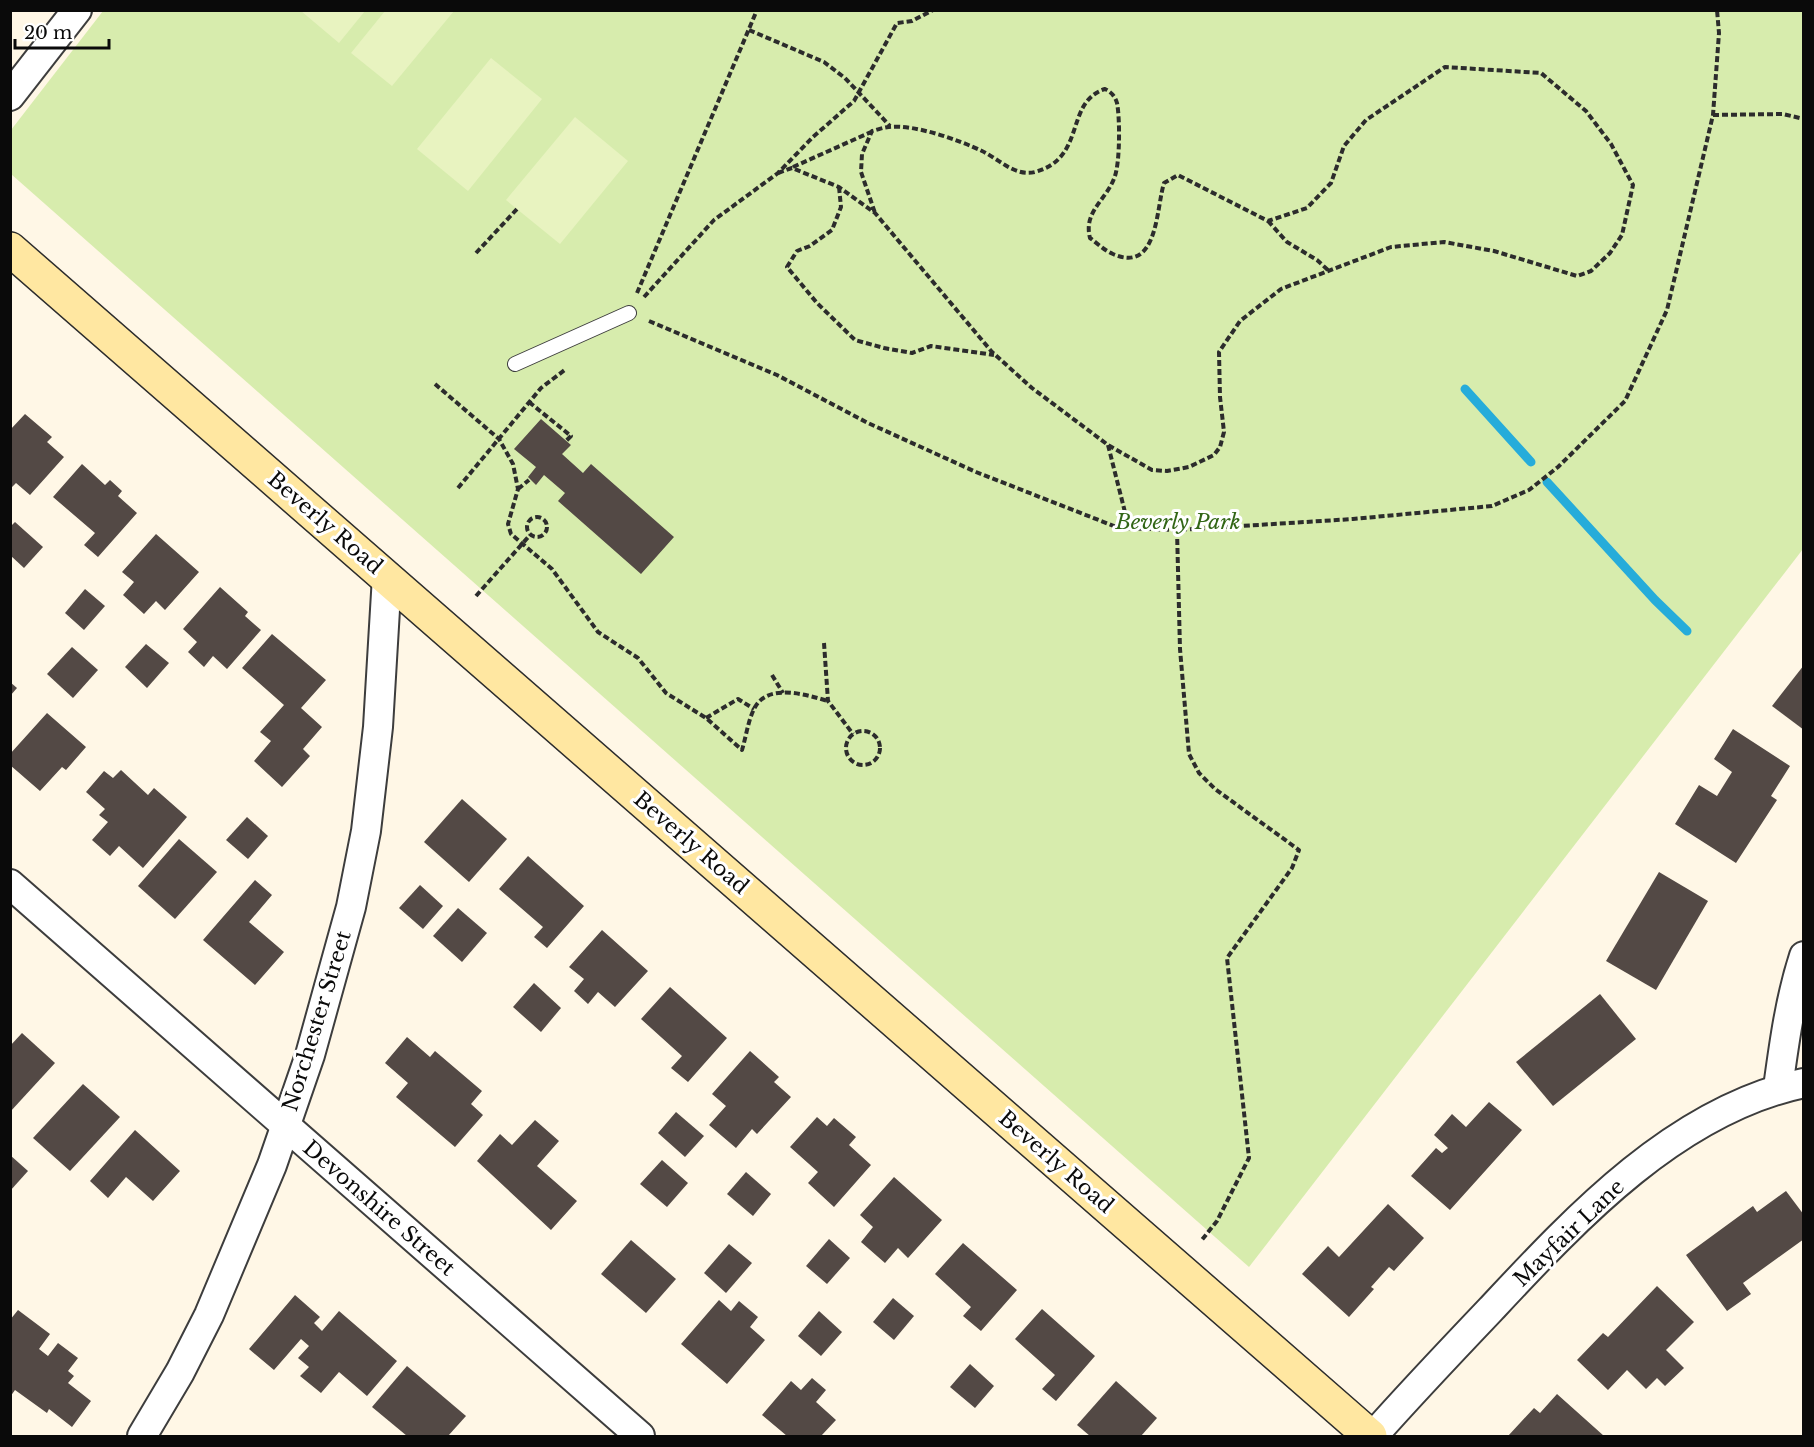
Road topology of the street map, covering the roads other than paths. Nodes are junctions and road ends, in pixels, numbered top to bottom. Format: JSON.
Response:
{"nodes":[{"id":1,"x":77,"y":10,"type":"edge"},
{"id":2,"x":10,"y":96,"type":"edge"},
{"id":3,"x":10,"y":249,"type":"edge"},
{"id":4,"x":629,"y":313,"type":"road end"},
{"id":5,"x":515,"y":364,"type":"dead end"},
{"id":6,"x":387,"y":576,"type":"junction"},
{"id":7,"x":10,"y":884,"type":"edge"},
{"id":8,"x":1803,"y":956,"type":"edge"},
{"id":9,"x":1791,"y":1086,"type":"edge"},
{"id":10,"x":285,"y":1126,"type":"junction"},
{"id":11,"x":142,"y":1437,"type":"edge"},
{"id":12,"x":640,"y":1437,"type":"edge"},
{"id":13,"x":1372,"y":1437,"type":"edge"}],
"edges":[{"from":1,"to":2,"type":"street"},
{"from":3,"to":6,"type":"street","name":"Beverly Road"},
{"from":4,"to":5,"type":"lane"},
{"from":6,"to":10,"type":"street","name":"Norchester Street"},
{"from":6,"to":13,"type":"street","name":"Beverly Road"},
{"from":7,"to":10,"type":"street","name":"Devonshire Street"},
{"from":8,"to":9,"type":"street"},
{"from":9,"to":13,"type":"street","name":"Mayfair Lane"},
{"from":10,"to":11,"type":"street","name":"Norchester Street"},
{"from":10,"to":12,"type":"street","name":"Devonshire Street"}]}
